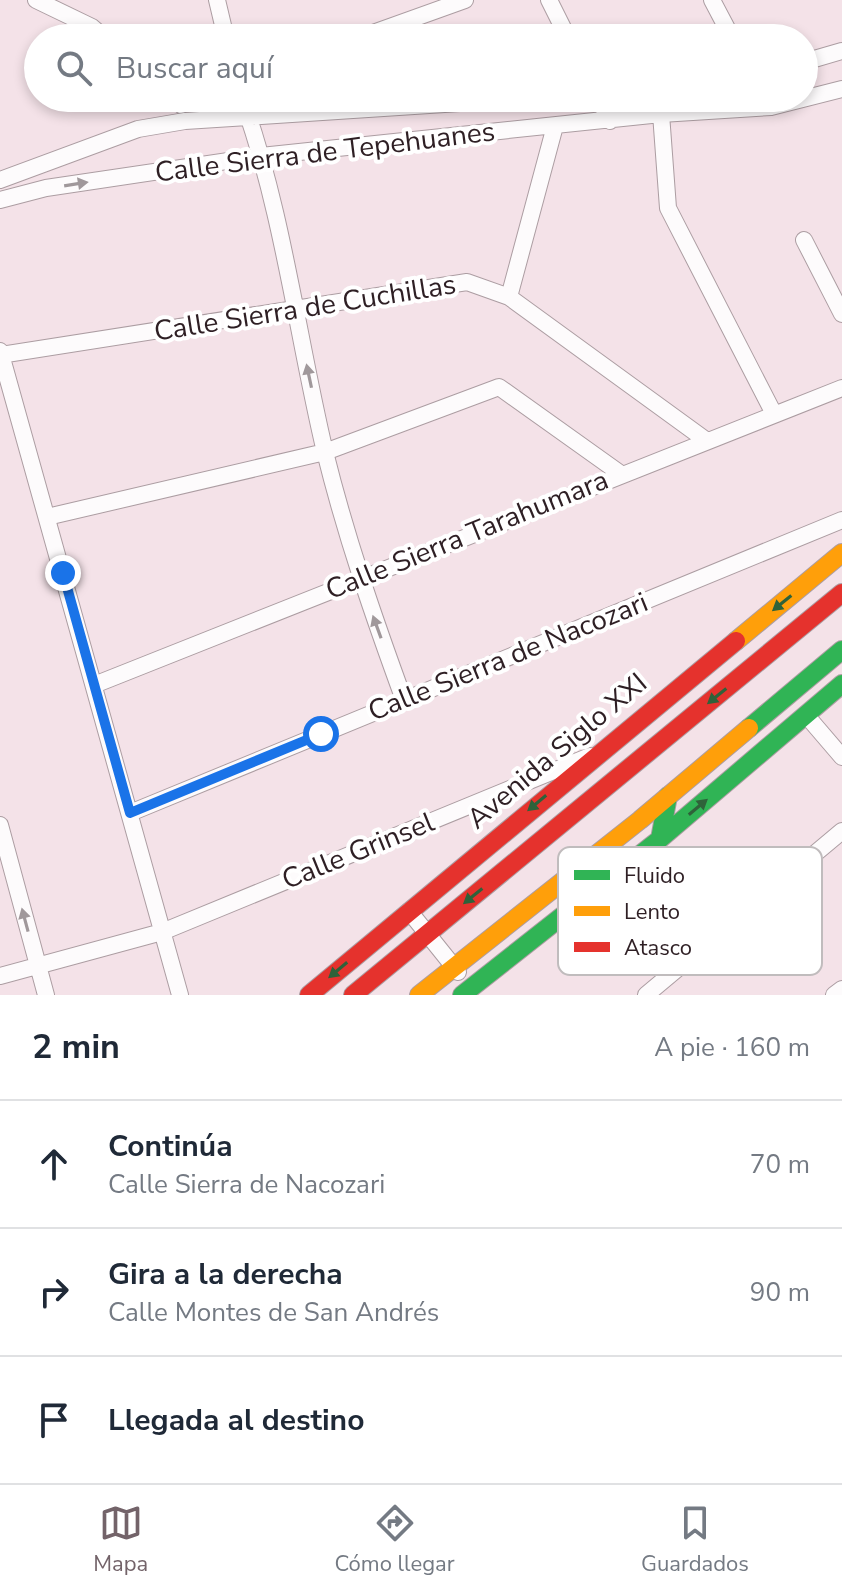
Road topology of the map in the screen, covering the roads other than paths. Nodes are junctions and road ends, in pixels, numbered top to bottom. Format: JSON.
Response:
{"nodes":[{"id":1,"x":36,"y":0,"type":"edge"},
{"id":2,"x":217,"y":0,"type":"edge"},
{"id":3,"x":465,"y":0,"type":"edge"},
{"id":4,"x":549,"y":0,"type":"edge"},
{"id":5,"x":712,"y":0,"type":"edge"},
{"id":6,"x":86,"y":24,"type":"edge"},
{"id":7,"x":223,"y":24,"type":"edge"},
{"id":8,"x":398,"y":24,"type":"edge"},
{"id":9,"x":561,"y":24,"type":"edge"},
{"id":10,"x":725,"y":24,"type":"edge"},
{"id":11,"x":842,"y":51,"type":"edge"},
{"id":12,"x":818,"y":58,"type":"edge"},
{"id":13,"x":842,"y":89,"type":"edge"},
{"id":14,"x":818,"y":94,"type":"edge"},
{"id":15,"x":172,"y":112,"type":"edge"},
{"id":16,"x":214,"y":112,"type":"edge"},
{"id":17,"x":247,"y":112,"type":"edge"},
{"id":18,"x":312,"y":112,"type":"edge"},
{"id":19,"x":605,"y":112,"type":"edge"},
{"id":20,"x":680,"y":112,"type":"edge"},
{"id":21,"x":661,"y":114,"type":"junction"},
{"id":22,"x":248,"y":116,"type":"junction"},
{"id":23,"x":610,"y":121,"type":"junction"},
{"id":24,"x":555,"y":126,"type":"junction"},
{"id":25,"x":261,"y":156,"type":"junction"},
{"id":26,"x":0,"y":180,"type":"edge"},
{"id":27,"x":0,"y":200,"type":"edge"},
{"id":28,"x":804,"y":240,"type":"dead end"},
{"id":29,"x":509,"y":297,"type":"junction"},
{"id":30,"x":294,"y":309,"type":"junction"},
{"id":31,"x":842,"y":314,"type":"edge"},
{"id":32,"x":0,"y":354,"type":"edge"},
{"id":33,"x":842,"y":388,"type":"edge"},
{"id":34,"x":774,"y":414,"type":"junction"},
{"id":35,"x":707,"y":441,"type":"junction"},
{"id":36,"x":325,"y":452,"type":"junction"},
{"id":37,"x":621,"y":474,"type":"junction"},
{"id":38,"x":47,"y":517,"type":"junction"},
{"id":39,"x":842,"y":520,"type":"edge"},
{"id":40,"x":842,"y":553,"type":"edge"},
{"id":41,"x":359,"y":577,"type":"junction"},
{"id":42,"x":842,"y":593,"type":"edge"},
{"id":43,"x":842,"y":650,"type":"edge"},
{"id":44,"x":842,"y":684,"type":"edge"},
{"id":45,"x":94,"y":685,"type":"junction"},
{"id":46,"x":404,"y":700,"type":"junction"},
{"id":47,"x":806,"y":715,"type":"junction"},
{"id":48,"x":599,"y":752,"type":"junction"},
{"id":49,"x":842,"y":757,"type":"edge"},
{"id":50,"x":668,"y":796,"type":"junction"},
{"id":51,"x":130,"y":813,"type":"junction"},
{"id":52,"x":0,"y":825,"type":"edge"},
{"id":53,"x":842,"y":831,"type":"edge"},
{"id":54,"x":660,"y":839,"type":"junction"},
{"id":55,"x":604,"y":847,"type":"edge"},
{"id":56,"x":650,"y":847,"type":"edge"},
{"id":57,"x":822,"y":848,"type":"edge"},
{"id":58,"x":558,"y":883,"type":"edge"},
{"id":59,"x":409,"y":911,"type":"junction"},
{"id":60,"x":558,"y":922,"type":"edge"},
{"id":61,"x":162,"y":932,"type":"junction"},
{"id":62,"x":427,"y":933,"type":"junction"},
{"id":63,"x":38,"y":966,"type":"junction"},
{"id":64,"x":454,"y":966,"type":"junction"},
{"id":65,"x":670,"y":975,"type":"edge"},
{"id":66,"x":0,"y":976,"type":"edge"},
{"id":67,"x":842,"y":989,"type":"edge"},
{"id":68,"x":470,"y":993,"type":"edge"},
{"id":69,"x":46,"y":995,"type":"edge"},
{"id":70,"x":180,"y":995,"type":"edge"},
{"id":71,"x":309,"y":995,"type":"edge"},
{"id":72,"x":353,"y":995,"type":"edge"},
{"id":73,"x":419,"y":995,"type":"edge"},
{"id":74,"x":646,"y":995,"type":"edge"},
{"id":75,"x":834,"y":995,"type":"edge"}],
"edges":[{"from":1,"to":6,"type":"street"},
{"from":2,"to":7,"type":"street"},
{"from":3,"to":8,"type":"street"},
{"from":4,"to":9,"type":"street"},
{"from":5,"to":10,"type":"street"},
{"from":11,"to":12,"type":"street"},
{"from":13,"to":14,"type":"street","name":"Calle Sierra de Tepehuanes"},
{"from":15,"to":26,"type":"street","name":"Calle Sierra de Tepehuanes"},
{"from":16,"to":22,"type":"street","name":"Calle Sierra de Tepehuanes"},
{"from":17,"to":22,"type":"street"},
{"from":18,"to":22,"type":"street","name":"Calle Sierra de Tepehuanes"},
{"from":19,"to":23,"type":"street"},
{"from":20,"to":21,"type":"street","name":"Calle Sierra de Tepehuanes"},
{"from":21,"to":23,"type":"street","name":"Calle Sierra de Tepehuanes"},
{"from":21,"to":34,"type":"street"},
{"from":22,"to":25,"type":"street"},
{"from":23,"to":24,"type":"street","name":"Calle Sierra de Tepehuanes"},
{"from":24,"to":25,"type":"street","name":"Calle Sierra de Tepehuanes"},
{"from":24,"to":29,"type":"street"},
{"from":27,"to":25,"type":"street","name":"Calle Sierra de Tepehuanes","one_way":true},
{"from":25,"to":30,"type":"street"},
{"from":28,"to":31,"type":"street"},
{"from":29,"to":30,"type":"street","name":"Calle Sierra de Cuchillas"},
{"from":29,"to":35,"type":"street","name":"Calle Sierra de Cuchillas"},
{"from":30,"to":32,"type":"street","name":"Calle Sierra de Cuchillas"},
{"from":36,"to":30,"type":"street","one_way":true},
{"from":32,"to":38,"type":"street"},
{"from":33,"to":34,"type":"street","name":"Calle Sierra Tarahumara"},
{"from":34,"to":35,"type":"street","name":"Calle Sierra Tarahumara"},
{"from":35,"to":37,"type":"street","name":"Calle Sierra Tarahumara"},
{"from":36,"to":37,"type":"street"},
{"from":36,"to":38,"type":"street"},
{"from":36,"to":41,"type":"street"},
{"from":37,"to":41,"type":"street","name":"Calle Sierra Tarahumara"},
{"from":38,"to":45,"type":"street"},
{"from":39,"to":46,"type":"street","name":"Calle Sierra de Nacozari"},
{"from":40,"to":48,"type":"main road","name":"Avenida Siglo XXI","one_way":true},
{"from":41,"to":45,"type":"street","name":"Calle Sierra Tarahumara"},
{"from":46,"to":41,"type":"street","one_way":true},
{"from":42,"to":62,"type":"main road","name":"Avenida Siglo XXI","one_way":true},
{"from":43,"to":50,"type":"main road"},
{"from":44,"to":47,"type":"main road"},
{"from":45,"to":51,"type":"street"},
{"from":46,"to":51,"type":"street","name":"Calle Sierra de Nacozari"},
{"from":47,"to":49,"type":"street"},
{"from":54,"to":47,"type":"main road","one_way":true},
{"from":48,"to":59,"type":"main road","name":"Avenida Siglo XXI","one_way":true},
{"from":48,"to":61,"type":"street","name":"Calle Grinsel"},
{"from":50,"to":54,"type":"main road"},
{"from":50,"to":55,"type":"main road"},
{"from":51,"to":61,"type":"street"},
{"from":63,"to":52,"type":"street","one_way":true},
{"from":53,"to":57,"type":"street"},
{"from":54,"to":56,"type":"main road"},
{"from":58,"to":64,"type":"main road"},
{"from":59,"to":62,"type":"street"},
{"from":59,"to":71,"type":"main road","name":"Avenida Siglo XXI","one_way":true},
{"from":60,"to":68,"type":"main road"},
{"from":61,"to":63,"type":"street","name":"Calle Grinsel"},
{"from":61,"to":70,"type":"street"},
{"from":62,"to":64,"type":"street"},
{"from":62,"to":72,"type":"main road","name":"Avenida Siglo XXI"},
{"from":63,"to":66,"type":"street","name":"Calle Grinsel"},
{"from":63,"to":69,"type":"street"},
{"from":64,"to":68,"type":"street"},
{"from":64,"to":73,"type":"main road"},
{"from":65,"to":74,"type":"street"},
{"from":67,"to":75,"type":"street"}]}
